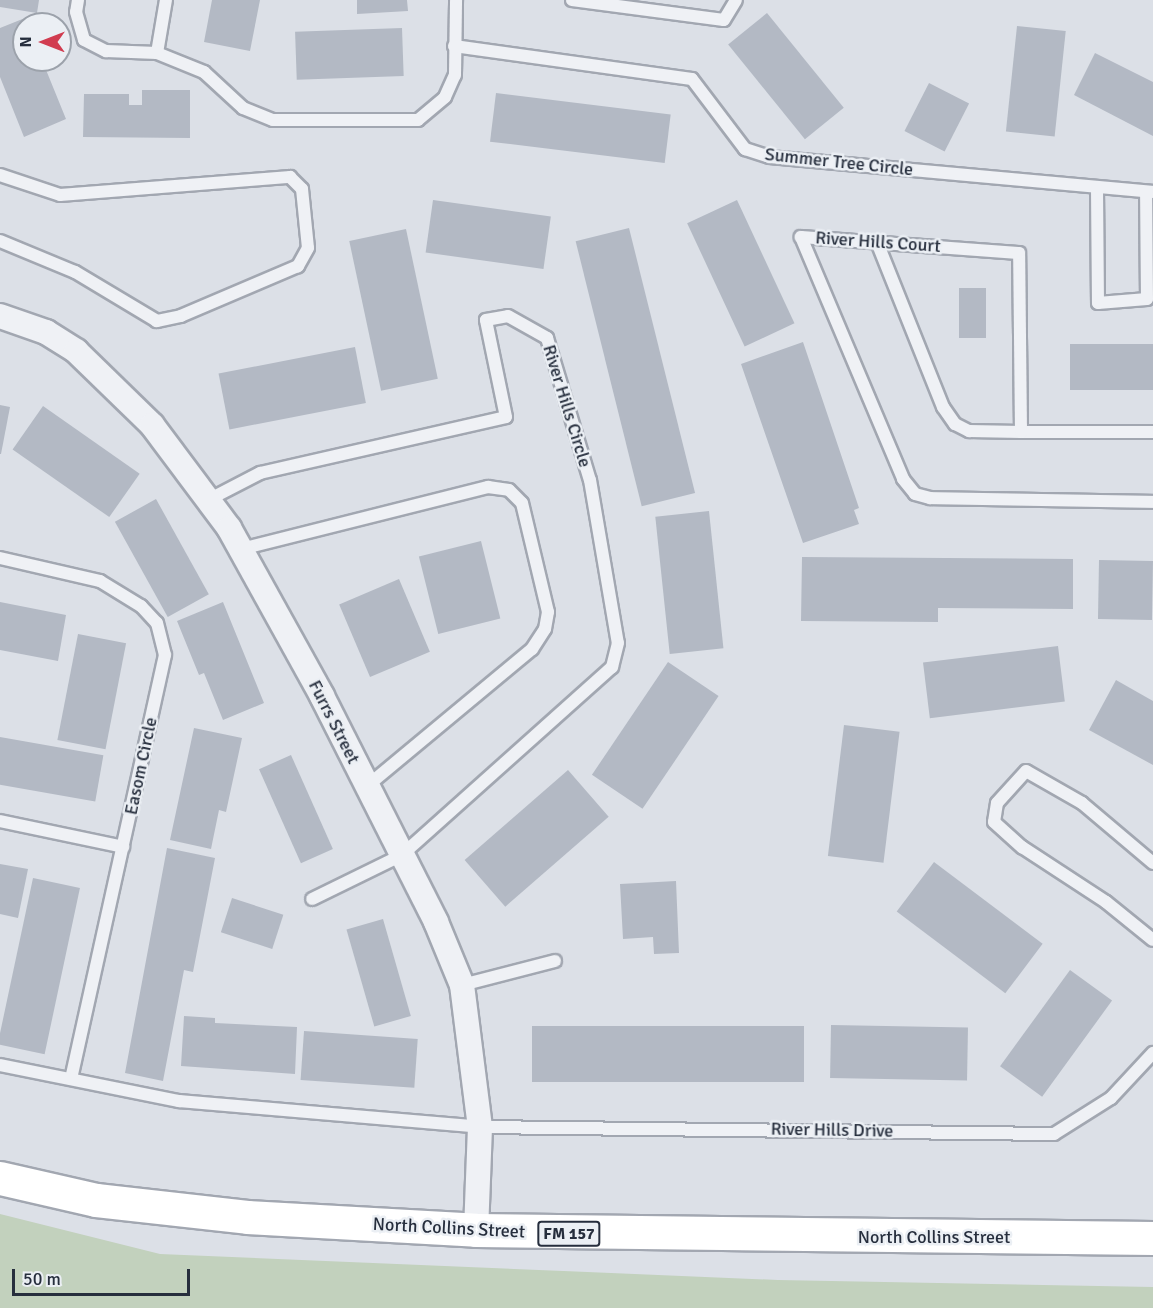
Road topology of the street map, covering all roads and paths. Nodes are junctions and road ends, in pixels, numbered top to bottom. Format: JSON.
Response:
{"nodes":[{"id":1,"x":78,"y":0,"type":"edge"},
{"id":2,"x":166,"y":0,"type":"edge"},
{"id":3,"x":456,"y":0,"type":"edge"},
{"id":4,"x":572,"y":0,"type":"edge"},
{"id":5,"x":736,"y":0,"type":"edge"},
{"id":6,"x":454,"y":46,"type":"junction"},
{"id":7,"x":157,"y":53,"type":"junction"},
{"id":8,"x":0,"y":175,"type":"edge"},
{"id":9,"x":1097,"y":189,"type":"junction"},
{"id":10,"x":1150,"y":192,"type":"edge"},
{"id":11,"x":0,"y":241,"type":"edge"},
{"id":12,"x":877,"y":242,"type":"junction"},
{"id":13,"x":0,"y":316,"type":"edge"},
{"id":14,"x":1021,"y":432,"type":"junction"},
{"id":15,"x":1153,"y":432,"type":"edge"},
{"id":16,"x":208,"y":500,"type":"junction"},
{"id":17,"x":1153,"y":502,"type":"edge"},
{"id":18,"x":241,"y":549,"type":"junction"},
{"id":19,"x":0,"y":558,"type":"edge"},
{"id":20,"x":367,"y":786,"type":"junction"},
{"id":21,"x":0,"y":821,"type":"edge"},
{"id":22,"x":123,"y":847,"type":"junction"},
{"id":23,"x":402,"y":855,"type":"junction"},
{"id":24,"x":1153,"y":864,"type":"edge"},
{"id":25,"x":312,"y":899,"type":"dead end"},
{"id":26,"x":1153,"y":940,"type":"edge"},
{"id":27,"x":555,"y":961,"type":"dead end"},
{"id":28,"x":462,"y":985,"type":"junction"},
{"id":29,"x":1153,"y":1053,"type":"edge"},
{"id":30,"x":0,"y":1065,"type":"edge"},
{"id":31,"x":71,"y":1079,"type":"junction"},
{"id":32,"x":480,"y":1127,"type":"junction"},
{"id":33,"x":0,"y":1178,"type":"edge"},
{"id":34,"x":476,"y":1230,"type":"junction"},
{"id":35,"x":1153,"y":1238,"type":"edge"}],
"edges":[{"from":1,"to":7,"type":"lane"},
{"from":2,"to":7,"type":"lane"},
{"from":3,"to":6,"type":"lane"},
{"from":4,"to":5,"type":"lane"},
{"from":6,"to":7,"type":"lane"},
{"from":6,"to":9,"type":"lane","name":"Summer Tree Circle"},
{"from":8,"to":11,"type":"lane"},
{"from":9,"to":10,"type":"lane","name":"Summer Tree Circle"},
{"from":9,"to":10,"type":"lane"},
{"from":12,"to":14,"type":"lane"},
{"from":12,"to":14,"type":"lane","name":"River Hills Court"},
{"from":12,"to":17,"type":"lane","name":"River Hills Court"},
{"from":13,"to":16,"type":"street","name":"Furrs Street"},
{"from":14,"to":15,"type":"lane"},
{"from":16,"to":18,"type":"street","name":"Furrs Street"},
{"from":16,"to":23,"type":"lane","name":"River Hills Circle"},
{"from":18,"to":20,"type":"street","name":"Furrs Street"},
{"from":18,"to":20,"type":"lane"},
{"from":19,"to":22,"type":"lane","name":"Easom Circle"},
{"from":20,"to":23,"type":"street","name":"Furrs Street"},
{"from":21,"to":22,"type":"lane"},
{"from":22,"to":31,"type":"lane","name":"Easom Circle"},
{"from":23,"to":25,"type":"lane"},
{"from":23,"to":28,"type":"street","name":"Furrs Street"},
{"from":24,"to":26,"type":"lane"},
{"from":27,"to":28,"type":"lane"},
{"from":28,"to":32,"type":"street","name":"Furrs Street"},
{"from":29,"to":32,"type":"lane","name":"River Hills Drive"},
{"from":30,"to":31,"type":"lane"},
{"from":31,"to":32,"type":"lane"},
{"from":32,"to":34,"type":"street","name":"Furrs Street"},
{"from":33,"to":34,"type":"main road","name":"North Collins Street","number":"FM 157"},
{"from":34,"to":35,"type":"main road","name":"North Collins Street","number":"FM 157"}]}
